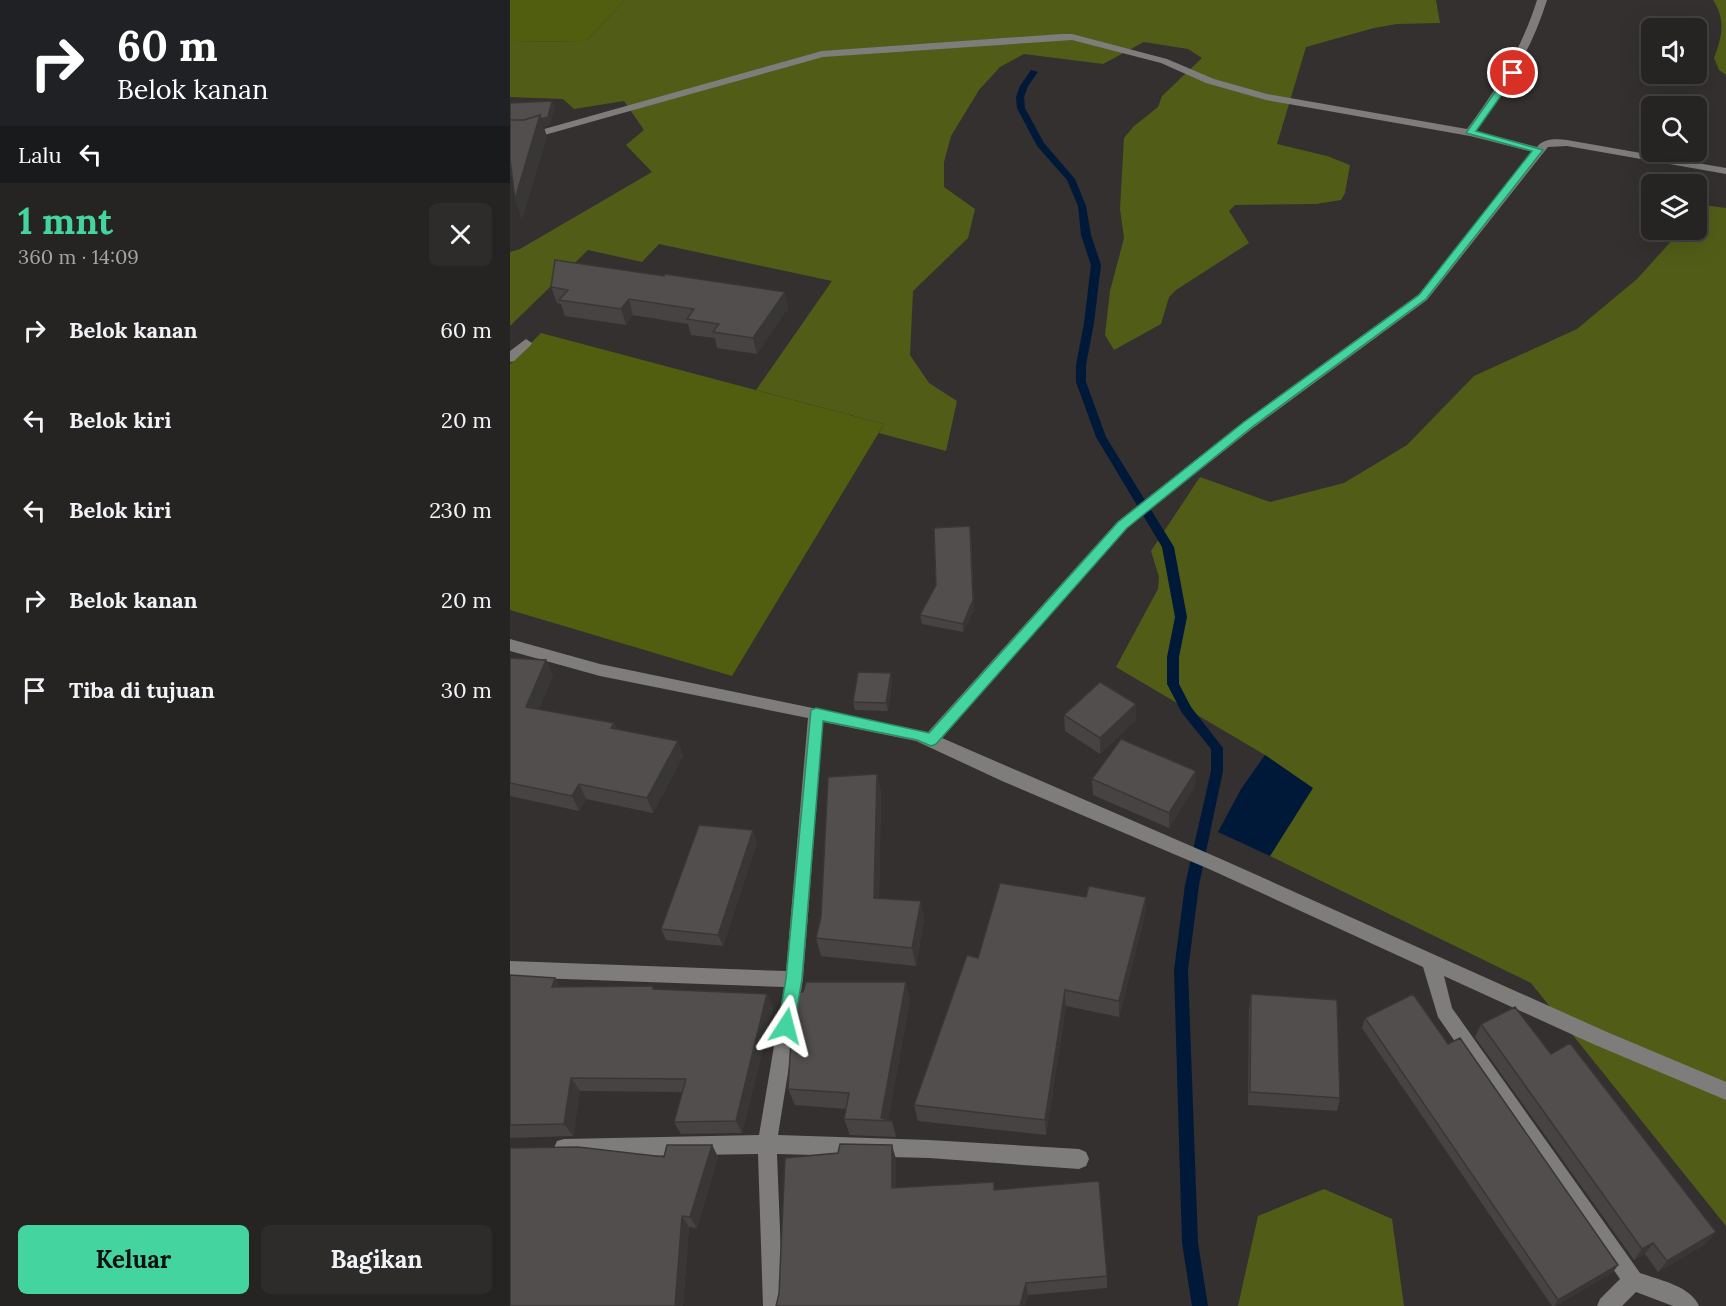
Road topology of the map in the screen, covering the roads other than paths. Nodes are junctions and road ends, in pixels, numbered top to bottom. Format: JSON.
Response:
{"nodes":[{"id":1,"x":1542,"y":0,"type":"edge"},
{"id":2,"x":1470,"y":133,"type":"junction"},
{"id":3,"x":510,"y":137,"type":"edge"},
{"id":4,"x":1539,"y":150,"type":"junction"},
{"id":5,"x":1726,"y":171,"type":"edge"},
{"id":6,"x":526,"y":343,"type":"dead end"},
{"id":7,"x":510,"y":357,"type":"edge"},
{"id":8,"x":510,"y":645,"type":"edge"},
{"id":9,"x":816,"y":714,"type":"junction"},
{"id":10,"x":931,"y":740,"type":"junction"},
{"id":11,"x":1431,"y":962,"type":"junction"},
{"id":12,"x":510,"y":969,"type":"edge"},
{"id":13,"x":794,"y":979,"type":"junction"},
{"id":14,"x":1726,"y":1091,"type":"edge"},
{"id":15,"x":766,"y":1144,"type":"junction"},
{"id":16,"x":545,"y":1148,"type":"edge"},
{"id":17,"x":1079,"y":1159,"type":"dead end"},
{"id":18,"x":1633,"y":1280,"type":"junction"},
{"id":19,"x":773,"y":1306,"type":"edge"},
{"id":20,"x":1607,"y":1306,"type":"edge"},
{"id":21,"x":1689,"y":1306,"type":"edge"}],
"edges":[{"from":1,"to":2,"type":"street"},
{"from":2,"to":3,"type":"street"},
{"from":2,"to":4,"type":"street"},
{"from":4,"to":5,"type":"street"},
{"from":4,"to":10,"type":"street"},
{"from":6,"to":7,"type":"street"},
{"from":8,"to":9,"type":"street"},
{"from":9,"to":10,"type":"street"},
{"from":9,"to":13,"type":"street"},
{"from":10,"to":11,"type":"street"},
{"from":11,"to":14,"type":"street"},
{"from":11,"to":18,"type":"street"},
{"from":12,"to":13,"type":"street"},
{"from":13,"to":15,"type":"street"},
{"from":15,"to":16,"type":"street"},
{"from":15,"to":17,"type":"street"},
{"from":15,"to":19,"type":"street"},
{"from":18,"to":20,"type":"street"},
{"from":18,"to":21,"type":"street"}]}
